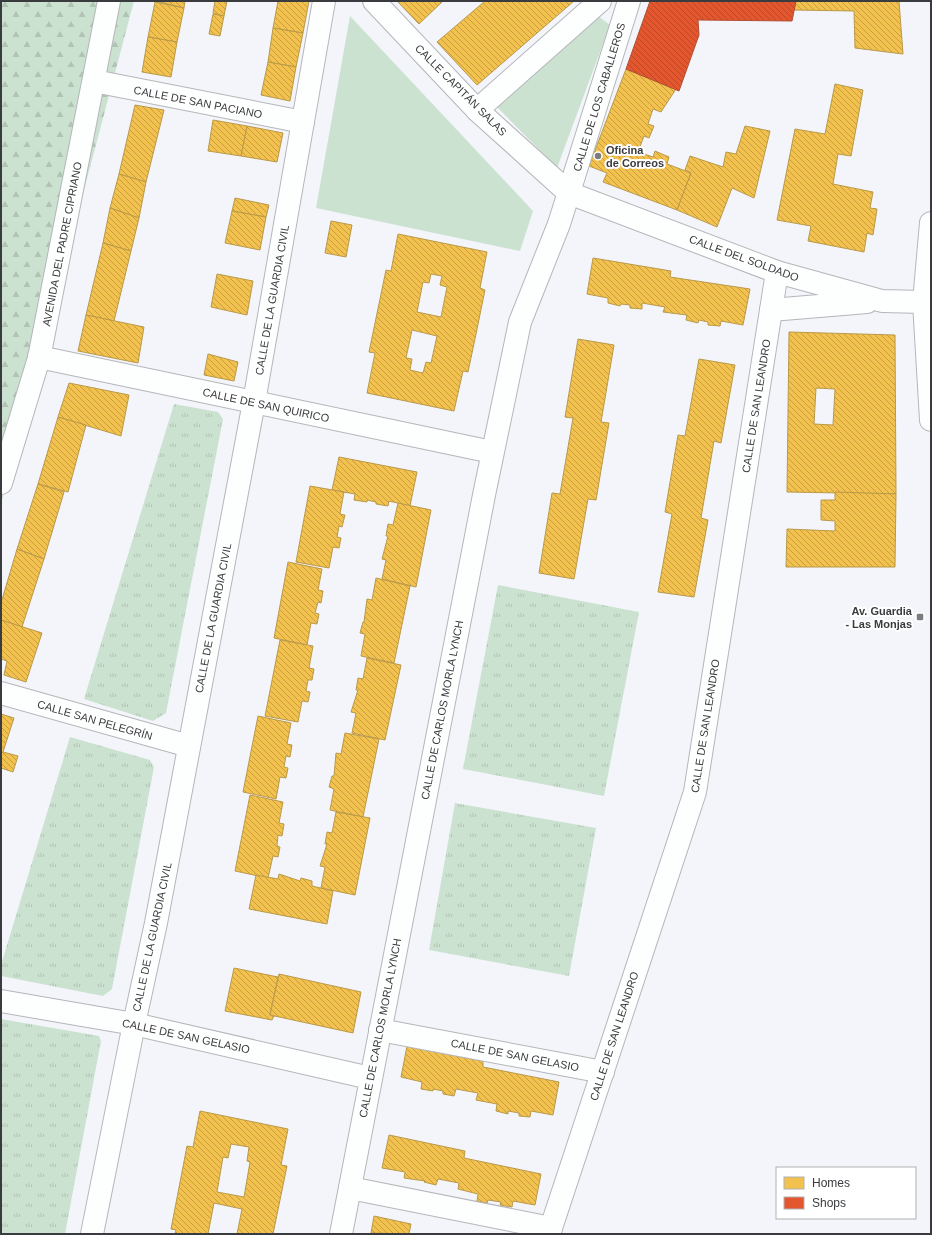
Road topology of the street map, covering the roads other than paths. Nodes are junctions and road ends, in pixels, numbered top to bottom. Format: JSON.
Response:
{"nodes":[{"id":1,"x":109,"y":1,"type":"edge"},
{"id":2,"x":324,"y":1,"type":"edge"},
{"id":3,"x":374,"y":1,"type":"edge"},
{"id":4,"x":600,"y":1,"type":"edge"},
{"id":5,"x":629,"y":1,"type":"edge"},
{"id":6,"x":94,"y":82,"type":"junction"},
{"id":7,"x":477,"y":110,"type":"junction"},
{"id":8,"x":303,"y":122,"type":"junction"},
{"id":9,"x":569,"y":193,"type":"junction"},
{"id":10,"x":931,"y":223,"type":"edge"},
{"id":11,"x":777,"y":272,"type":"junction"},
{"id":12,"x":882,"y":301,"type":"junction"},
{"id":13,"x":929,"y":301,"type":"edge"},
{"id":14,"x":771,"y":310,"type":"junction"},
{"id":15,"x":39,"y":357,"type":"junction"},
{"id":16,"x":254,"y":402,"type":"junction"},
{"id":17,"x":931,"y":420,"type":"edge"},
{"id":18,"x":492,"y":452,"type":"junction"},
{"id":19,"x":1,"y":483,"type":"edge"},
{"id":20,"x":1,"y":693,"type":"edge"},
{"id":21,"x":189,"y":746,"type":"junction"},
{"id":22,"x":1,"y":1000,"type":"edge"},
{"id":23,"x":134,"y":1024,"type":"junction"},
{"id":24,"x":380,"y":1030,"type":"junction"},
{"id":25,"x":603,"y":1072,"type":"junction"},
{"id":26,"x":370,"y":1078,"type":"junction"},
{"id":27,"x":350,"y":1188,"type":"junction"},
{"id":28,"x":550,"y":1231,"type":"edge"},
{"id":29,"x":92,"y":1234,"type":"edge"},
{"id":30,"x":341,"y":1234,"type":"edge"}],
"edges":[{"from":1,"to":6,"type":"street","name":"AVENIDA DEL PADRE CIPRIANO"},
{"from":2,"to":8,"type":"street","name":"CALLE DE LA GUARDIA CIVIL"},
{"from":3,"to":7,"type":"street","name":"CALLE CAPITÁN SALAS"},
{"from":4,"to":7,"type":"street"},
{"from":5,"to":9,"type":"street","name":"CALLE DE LOS CABALLEROS"},
{"from":6,"to":8,"type":"street","name":"CALLE DE SAN PACIANO"},
{"from":6,"to":15,"type":"street","name":"AVENIDA DEL PADRE CIPRIANO"},
{"from":7,"to":9,"type":"street","name":"CALLE CAPITÁN SALAS"},
{"from":8,"to":16,"type":"street","name":"CALLE DE LA GUARDIA CIVIL"},
{"from":9,"to":11,"type":"street","name":"CALLE DEL SOLDADO"},
{"from":9,"to":18,"type":"street","name":"CALLE DE CARLOS MORLA LYNCH"},
{"from":10,"to":13,"type":"street"},
{"from":11,"to":12,"type":"street","name":"CALLE DEL SOLDADO"},
{"from":11,"to":14,"type":"street","name":"CALLE DE SAN LEANDRO"},
{"from":12,"to":13,"type":"street","name":"CALLE DEL SOLDADO"},
{"from":12,"to":14,"type":"street"},
{"from":13,"to":17,"type":"street"},
{"from":14,"to":25,"type":"street","name":"CALLE DE SAN LEANDRO"},
{"from":15,"to":16,"type":"street","name":"CALLE DE SAN QUIRICO"},
{"from":15,"to":19,"type":"street","name":"AVENIDA DEL PADRE CIPRIANO"},
{"from":16,"to":18,"type":"street","name":"CALLE DE SAN QUIRICO"},
{"from":16,"to":21,"type":"street","name":"CALLE DE LA GUARDIA CIVIL"},
{"from":18,"to":24,"type":"street","name":"CALLE DE CARLOS MORLA LYNCH"},
{"from":20,"to":21,"type":"street","name":"CALLE SAN PELEGRÍN"},
{"from":21,"to":23,"type":"street","name":"CALLE DE LA GUARDIA CIVIL"},
{"from":22,"to":23,"type":"street","name":"CALLE DE SAN GELASIO"},
{"from":23,"to":26,"type":"street","name":"CALLE DE SAN GELASIO"},
{"from":23,"to":29,"type":"street","name":"CALLE DE LA GUARDIA CIVIL"},
{"from":24,"to":25,"type":"street","name":"CALLE DE SAN GELASIO"},
{"from":24,"to":26,"type":"street","name":"CALLE DE CARLOS MORLA LYNCH"},
{"from":25,"to":28,"type":"street","name":"CALLE DE SAN LEANDRO"},
{"from":26,"to":27,"type":"street","name":"CALLE DE CARLOS MORLA LYNCH"},
{"from":27,"to":28,"type":"street"},
{"from":27,"to":30,"type":"street","name":"CALLE DE CARLOS MORLA LYNCH"}]}
